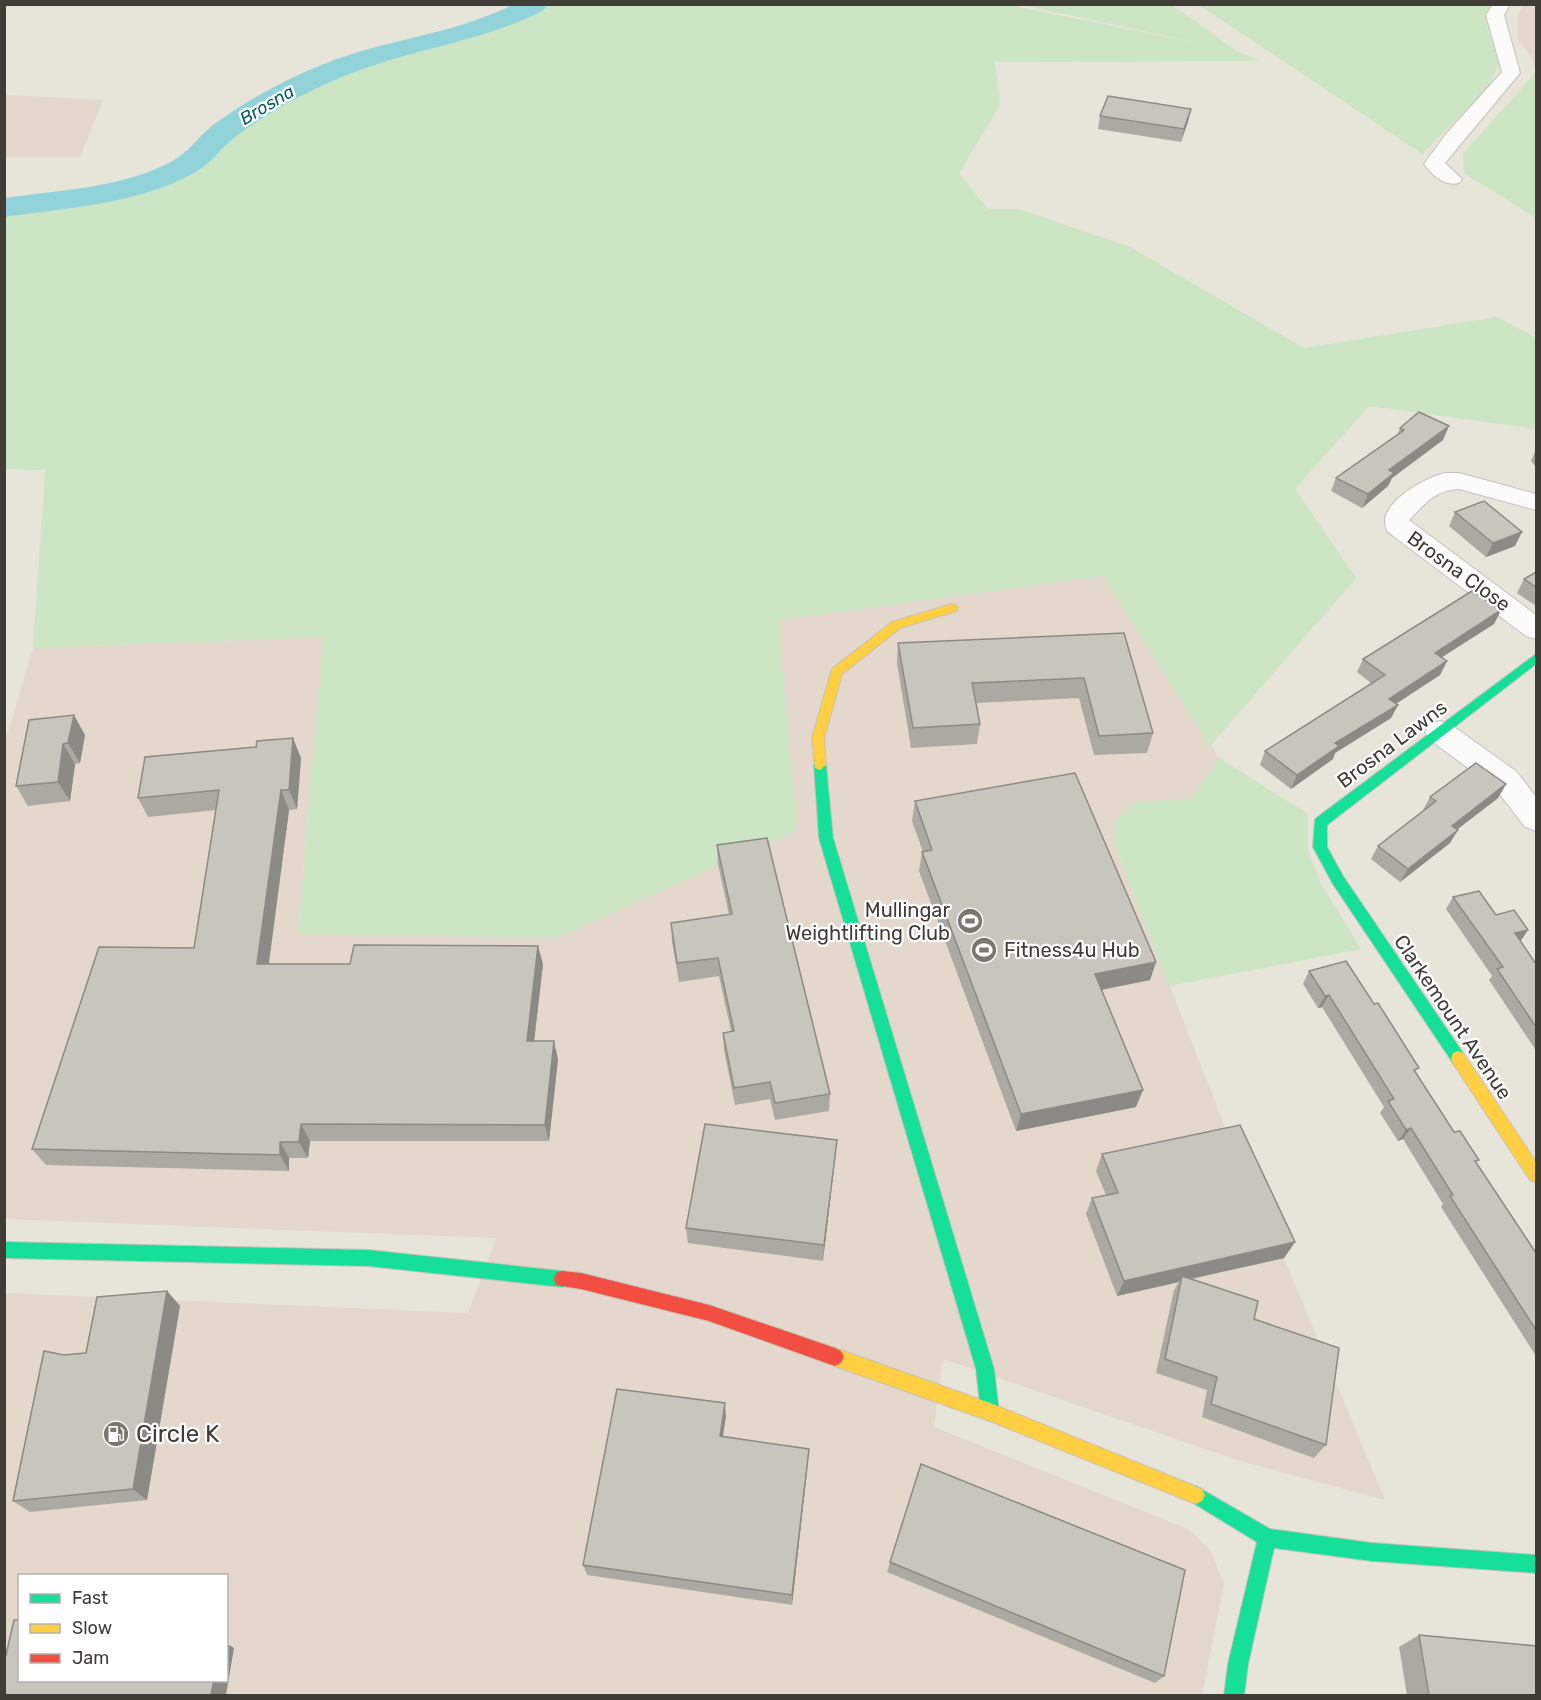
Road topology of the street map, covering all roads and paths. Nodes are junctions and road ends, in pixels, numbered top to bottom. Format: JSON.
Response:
{"nodes":[{"id":1,"x":1502,"y":4,"type":"edge"},
{"id":2,"x":1452,"y":179,"type":"dead end"},
{"id":3,"x":1536,"y":502,"type":"edge"},
{"id":4,"x":952,"y":609,"type":"dead end"},
{"id":5,"x":1536,"y":628,"type":"edge"},
{"id":6,"x":1536,"y":658,"type":"edge"},
{"id":7,"x":1440,"y":732,"type":"junction"},
{"id":8,"x":1536,"y":819,"type":"edge"},
{"id":9,"x":1338,"y":880,"type":"joint"},
{"id":10,"x":1536,"y":1175,"type":"edge"},
{"id":11,"x":4,"y":1250,"type":"edge"},
{"id":12,"x":990,"y":1412,"type":"junction"},
{"id":13,"x":1267,"y":1538,"type":"junction"},
{"id":14,"x":1536,"y":1564,"type":"edge"},
{"id":15,"x":1234,"y":1695,"type":"edge"}],
"edges":[{"from":1,"to":2,"type":"street"},
{"from":3,"to":5,"type":"street","name":"Brosna Close"},
{"from":4,"to":12,"type":"street"},
{"from":6,"to":7,"type":"street","name":"Brosna Lawns"},
{"from":7,"to":8,"type":"street"},
{"from":7,"to":9,"type":"street","name":"Brosna Lawns"},
{"from":9,"to":10,"type":"street","name":"Clarkemount Avenue"},
{"from":11,"to":12,"type":"street"},
{"from":12,"to":13,"type":"street"},
{"from":13,"to":14,"type":"street"},
{"from":13,"to":15,"type":"street"}]}
